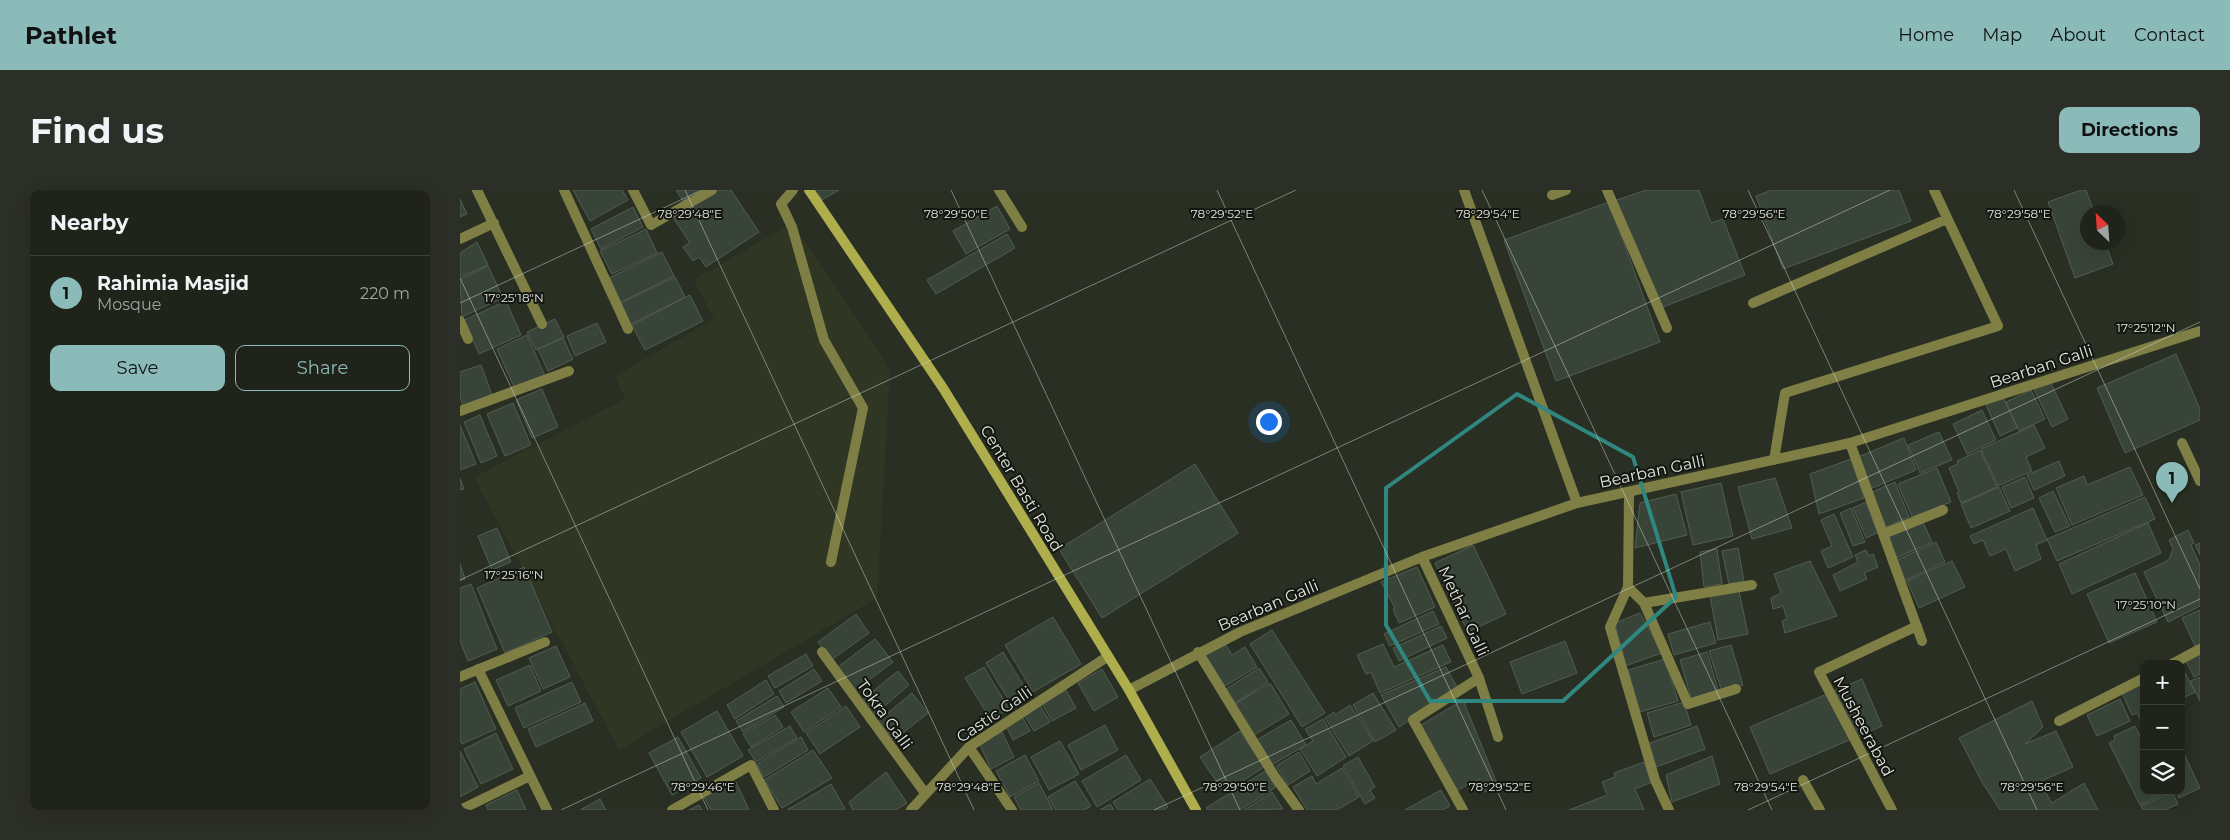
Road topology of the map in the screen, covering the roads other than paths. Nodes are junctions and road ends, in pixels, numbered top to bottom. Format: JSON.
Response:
{"nodes":[{"id":1,"x":477,"y":190,"type":"edge"},
{"id":2,"x":564,"y":190,"type":"edge"},
{"id":3,"x":633,"y":190,"type":"edge"},
{"id":4,"x":712,"y":190,"type":"edge"},
{"id":5,"x":793,"y":190,"type":"edge"},
{"id":6,"x":809,"y":190,"type":"edge"},
{"id":7,"x":999,"y":190,"type":"edge"},
{"id":8,"x":1464,"y":190,"type":"edge"},
{"id":9,"x":1566,"y":190,"type":"edge"},
{"id":10,"x":1607,"y":190,"type":"edge"},
{"id":11,"x":1934,"y":190,"type":"edge"},
{"id":12,"x":1552,"y":195,"type":"dead end"},
{"id":13,"x":1947,"y":220,"type":"junction"},
{"id":14,"x":494,"y":223,"type":"junction"},
{"id":15,"x":1022,"y":227,"type":"dead end"},
{"id":16,"x":460,"y":238,"type":"edge"},
{"id":17,"x":1753,"y":303,"type":"dead end"},
{"id":18,"x":460,"y":321,"type":"edge"},
{"id":19,"x":542,"y":324,"type":"dead end"},
{"id":20,"x":1667,"y":328,"type":"dead end"},
{"id":21,"x":628,"y":329,"type":"dead end"},
{"id":22,"x":2200,"y":330,"type":"edge"},
{"id":23,"x":468,"y":339,"type":"dead end"},
{"id":24,"x":569,"y":371,"type":"dead end"},
{"id":25,"x":460,"y":411,"type":"edge"},
{"id":26,"x":1850,"y":443,"type":"junction"},
{"id":27,"x":2182,"y":443,"type":"dead end"},
{"id":28,"x":1774,"y":460,"type":"junction"},
{"id":29,"x":2200,"y":481,"type":"edge"},
{"id":30,"x":1629,"y":492,"type":"junction"},
{"id":31,"x":1577,"y":503,"type":"junction"},
{"id":32,"x":1943,"y":510,"type":"dead end"},
{"id":33,"x":1883,"y":534,"type":"junction"},
{"id":34,"x":1422,"y":557,"type":"junction"},
{"id":35,"x":831,"y":562,"type":"dead end"},
{"id":36,"x":1752,"y":584,"type":"dead end"},
{"id":37,"x":1628,"y":587,"type":"junction"},
{"id":38,"x":1644,"y":603,"type":"junction"},
{"id":39,"x":1916,"y":626,"type":"junction"},
{"id":40,"x":1922,"y":641,"type":"dead end"},
{"id":41,"x":545,"y":642,"type":"dead end"},
{"id":42,"x":2200,"y":649,"type":"edge"},
{"id":43,"x":822,"y":652,"type":"dead end"},
{"id":44,"x":1198,"y":652,"type":"junction"},
{"id":45,"x":1107,"y":658,"type":"junction"},
{"id":46,"x":2179,"y":660,"type":"edge"},
{"id":47,"x":478,"y":669,"type":"junction"},
{"id":48,"x":460,"y":677,"type":"edge"},
{"id":49,"x":1479,"y":678,"type":"junction"},
{"id":50,"x":2140,"y":680,"type":"edge"},
{"id":51,"x":1736,"y":689,"type":"dead end"},
{"id":52,"x":1129,"y":690,"type":"junction"},
{"id":53,"x":2059,"y":721,"type":"dead end"},
{"id":54,"x":1498,"y":737,"type":"dead end"},
{"id":55,"x":968,"y":747,"type":"junction"},
{"id":56,"x":530,"y":776,"type":"junction"},
{"id":57,"x":1803,"y":780,"type":"dead end"},
{"id":58,"x":925,"y":794,"type":"junction"},
{"id":59,"x":1192,"y":809,"type":"edge"},
{"id":60,"x":460,"y":810,"type":"edge"},
{"id":61,"x":547,"y":810,"type":"edge"},
{"id":62,"x":672,"y":810,"type":"edge"},
{"id":63,"x":774,"y":810,"type":"edge"},
{"id":64,"x":911,"y":810,"type":"edge"},
{"id":65,"x":1012,"y":810,"type":"edge"},
{"id":66,"x":1299,"y":810,"type":"edge"},
{"id":67,"x":1463,"y":810,"type":"edge"},
{"id":68,"x":1669,"y":810,"type":"edge"},
{"id":69,"x":1820,"y":810,"type":"edge"},
{"id":70,"x":1892,"y":810,"type":"edge"}],
"edges":[{"from":1,"to":14,"type":"street"},
{"from":2,"to":21,"type":"street"},
{"from":3,"to":4,"type":"street"},
{"from":5,"to":35,"type":"street"},
{"from":6,"to":45,"type":"street","name":"Center Basti Road"},
{"from":7,"to":15,"type":"street"},
{"from":8,"to":31,"type":"street"},
{"from":9,"to":12,"type":"street"},
{"from":10,"to":20,"type":"street"},
{"from":11,"to":13,"type":"street"},
{"from":13,"to":17,"type":"street"},
{"from":13,"to":28,"type":"street"},
{"from":14,"to":16,"type":"street"},
{"from":14,"to":19,"type":"street"},
{"from":18,"to":23,"type":"street"},
{"from":22,"to":26,"type":"street","name":"Bearban Galli"},
{"from":24,"to":25,"type":"street"},
{"from":26,"to":28,"type":"street","name":"Bearban Galli"},
{"from":26,"to":33,"type":"street"},
{"from":27,"to":29,"type":"street"},
{"from":28,"to":30,"type":"street","name":"Bearban Galli"},
{"from":30,"to":31,"type":"street","name":"Bearban Galli"},
{"from":30,"to":37,"type":"street"},
{"from":31,"to":34,"type":"street","name":"Bearban Galli"},
{"from":32,"to":33,"type":"street"},
{"from":33,"to":39,"type":"street"},
{"from":34,"to":44,"type":"street","name":"Bearban Galli"},
{"from":34,"to":49,"type":"street","name":"Methar Galli"},
{"from":36,"to":38,"type":"street"},
{"from":37,"to":38,"type":"street"},
{"from":37,"to":68,"type":"street"},
{"from":38,"to":51,"type":"street"},
{"from":39,"to":40,"type":"street"},
{"from":39,"to":70,"type":"street","name":"Musheerabad"},
{"from":41,"to":47,"type":"street"},
{"from":42,"to":46,"type":"street"},
{"from":43,"to":58,"type":"street","name":"Tokra Galli"},
{"from":44,"to":52,"type":"street","name":"Bearban Galli"},
{"from":44,"to":66,"type":"street"},
{"from":45,"to":52,"type":"street","name":"Center Basti Road"},
{"from":45,"to":55,"type":"street","name":"Castic Galli"},
{"from":47,"to":48,"type":"street"},
{"from":47,"to":56,"type":"street"},
{"from":49,"to":54,"type":"street"},
{"from":49,"to":67,"type":"street","name":"Methar Galli"},
{"from":50,"to":53,"type":"street"},
{"from":52,"to":59,"type":"street","name":"Center Basti Road"},
{"from":55,"to":58,"type":"street","name":"Castic Galli"},
{"from":55,"to":65,"type":"street"},
{"from":56,"to":60,"type":"street"},
{"from":56,"to":61,"type":"street"},
{"from":57,"to":69,"type":"street"},
{"from":58,"to":64,"type":"street","name":"Castic Galli"},
{"from":62,"to":63,"type":"street"}]}
